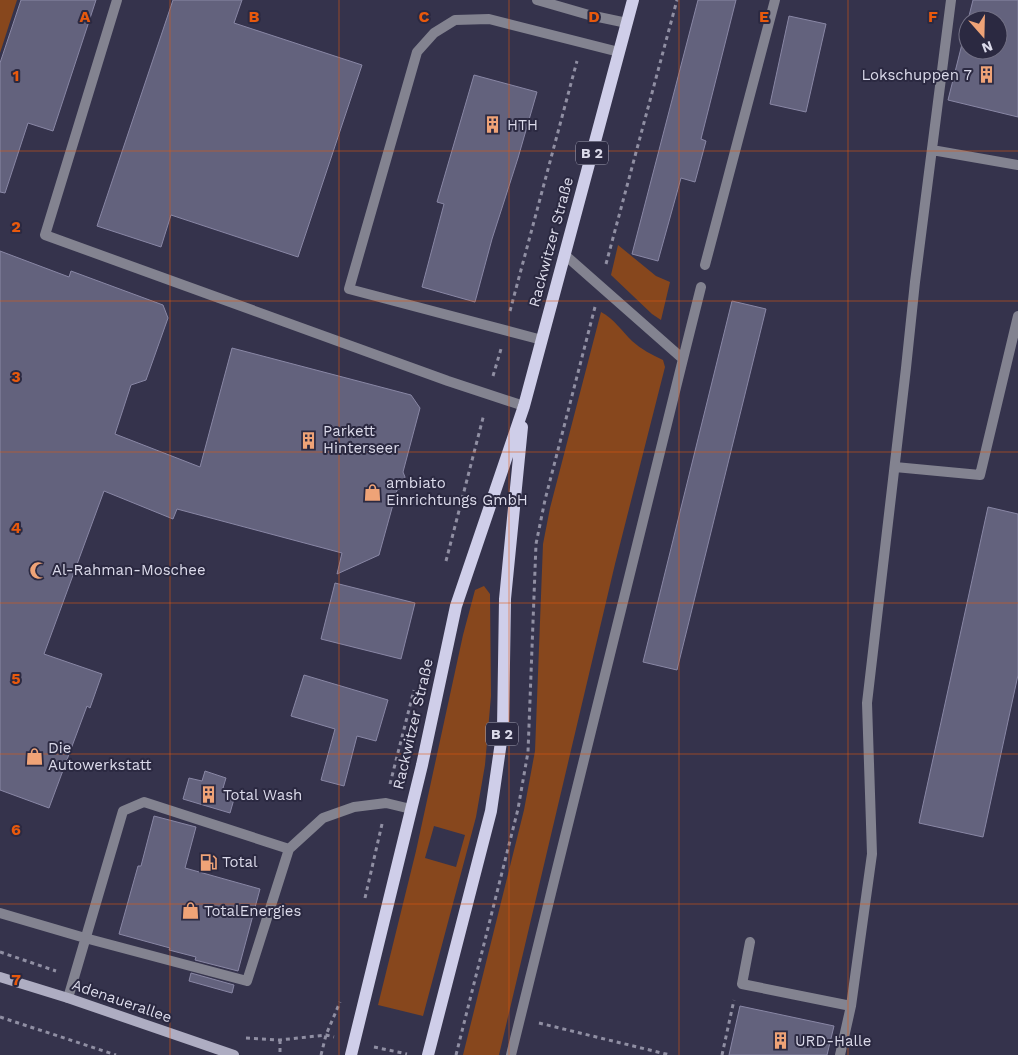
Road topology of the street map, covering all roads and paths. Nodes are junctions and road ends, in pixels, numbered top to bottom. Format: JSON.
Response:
{"nodes":[{"id":1,"x":117,"y":0,"type":"edge"},
{"id":2,"x":537,"y":0,"type":"edge"},
{"id":3,"x":633,"y":0,"type":"edge"},
{"id":4,"x":677,"y":0,"type":"edge"},
{"id":5,"x":775,"y":0,"type":"edge"},
{"id":6,"x":951,"y":0,"type":"edge"},
{"id":7,"x":627,"y":23,"type":"junction"},
{"id":8,"x":582,"y":42,"type":"junction"},
{"id":9,"x":619,"y":52,"type":"junction"},
{"id":10,"x":932,"y":150,"type":"junction"},
{"id":11,"x":1018,"y":165,"type":"edge"},
{"id":12,"x":565,"y":255,"type":"junction"},
{"id":13,"x":705,"y":265,"type":"dead end"},
{"id":14,"x":600,"y":286,"type":"junction"},
{"id":15,"x":701,"y":287,"type":"dead end"},
{"id":16,"x":1018,"y":316,"type":"edge"},
{"id":17,"x":505,"y":331,"type":"junction"},
{"id":18,"x":542,"y":340,"type":"junction"},
{"id":19,"x":683,"y":359,"type":"junction"},
{"id":20,"x":488,"y":395,"type":"junction"},
{"id":21,"x":524,"y":406,"type":"junction"},
{"id":22,"x":895,"y":467,"type":"junction"},
{"id":23,"x":445,"y":568,"type":"dead end"},
{"id":24,"x":416,"y":683,"type":"dead end"},
{"id":25,"x":386,"y":803,"type":"junction"},
{"id":26,"x":411,"y":809,"type":"junction"},
{"id":27,"x":289,"y":849,"type":"junction"},
{"id":28,"x":364,"y":902,"type":"dead end"},
{"id":29,"x":0,"y":913,"type":"edge"},
{"id":30,"x":85,"y":938,"type":"junction"},
{"id":31,"x":750,"y":942,"type":"dead end"},
{"id":32,"x":0,"y":978,"type":"edge"},
{"id":33,"x":742,"y":984,"type":"junction"},
{"id":34,"x":342,"y":997,"type":"dead end"},
{"id":35,"x":68,"y":998,"type":"junction"},
{"id":36,"x":851,"y":1006,"type":"junction"},
{"id":37,"x":0,"y":1017,"type":"edge"},
{"id":38,"x":520,"y":1018,"type":"junction"},
{"id":39,"x":326,"y":1035,"type":"junction"},
{"id":40,"x":240,"y":1037,"type":"dead end"},
{"id":41,"x":280,"y":1040,"type":"junction"},
{"id":42,"x":107,"y":1054,"type":"edge"},
{"id":43,"x":116,"y":1055,"type":"edge"},
{"id":44,"x":234,"y":1055,"type":"edge"},
{"id":45,"x":280,"y":1055,"type":"edge"},
{"id":46,"x":321,"y":1055,"type":"edge"},
{"id":47,"x":351,"y":1055,"type":"edge"},
{"id":48,"x":428,"y":1055,"type":"edge"},
{"id":49,"x":456,"y":1055,"type":"edge"},
{"id":50,"x":511,"y":1055,"type":"edge"},
{"id":51,"x":670,"y":1055,"type":"edge"},
{"id":52,"x":722,"y":1055,"type":"edge"},
{"id":53,"x":840,"y":1055,"type":"edge"}],
"edges":[{"from":1,"to":20,"type":"lane"},
{"from":2,"to":7,"type":"lane"},
{"from":3,"to":7,"type":"main road","name":"Rackwitzer Straße","number":"B 2"},
{"from":4,"to":14,"type":"path"},
{"from":5,"to":13,"type":"lane"},
{"from":6,"to":10,"type":"lane"},
{"from":7,"to":9,"type":"main road","name":"Rackwitzer Straße","number":"B 2"},
{"from":8,"to":9,"type":"lane"},
{"from":8,"to":17,"type":"path"},
{"from":8,"to":17,"type":"lane"},
{"from":9,"to":12,"type":"main road","name":"Rackwitzer Straße","number":"B 2"},
{"from":10,"to":11,"type":"lane"},
{"from":10,"to":22,"type":"lane"},
{"from":12,"to":14,"type":"lane"},
{"from":12,"to":18,"type":"main road","name":"Rackwitzer Straße","number":"B 2"},
{"from":14,"to":19,"type":"lane"},
{"from":14,"to":49,"type":"path"},
{"from":15,"to":19,"type":"lane"},
{"from":16,"to":22,"type":"lane"},
{"from":17,"to":18,"type":"lane"},
{"from":17,"to":20,"type":"path"},
{"from":18,"to":21,"type":"main road","name":"Rackwitzer Straße","number":"B 2"},
{"from":19,"to":38,"type":"lane"},
{"from":20,"to":21,"type":"lane"},
{"from":20,"to":23,"type":"path"},
{"from":21,"to":26,"type":"main road","name":"Rackwitzer Straße","number":"B 2"},
{"from":21,"to":48,"type":"main road","name":"Rackwitzer Straße","number":"B 2"},
{"from":22,"to":36,"type":"lane"},
{"from":24,"to":25,"type":"path"},
{"from":25,"to":26,"type":"lane"},
{"from":25,"to":27,"type":"lane"},
{"from":25,"to":28,"type":"path"},
{"from":26,"to":47,"type":"main road","name":"Rackwitzer Straße","number":"B 2"},
{"from":27,"to":30,"type":"lane"},
{"from":27,"to":30,"type":"lane"},
{"from":29,"to":30,"type":"lane"},
{"from":30,"to":35,"type":"lane"},
{"from":31,"to":33,"type":"lane"},
{"from":32,"to":35,"type":"main road","name":"Adenauerallee"},
{"from":33,"to":36,"type":"lane"},
{"from":33,"to":52,"type":"path"},
{"from":34,"to":39,"type":"path"},
{"from":35,"to":44,"type":"main road","name":"Adenauerallee"},
{"from":36,"to":53,"type":"lane"},
{"from":37,"to":42,"type":"path"},
{"from":38,"to":50,"type":"lane"},
{"from":38,"to":51,"type":"path"},
{"from":39,"to":41,"type":"path"},
{"from":39,"to":46,"type":"path"},
{"from":40,"to":41,"type":"path"},
{"from":41,"to":45,"type":"path"},
{"from":42,"to":43,"type":"path"}]}
